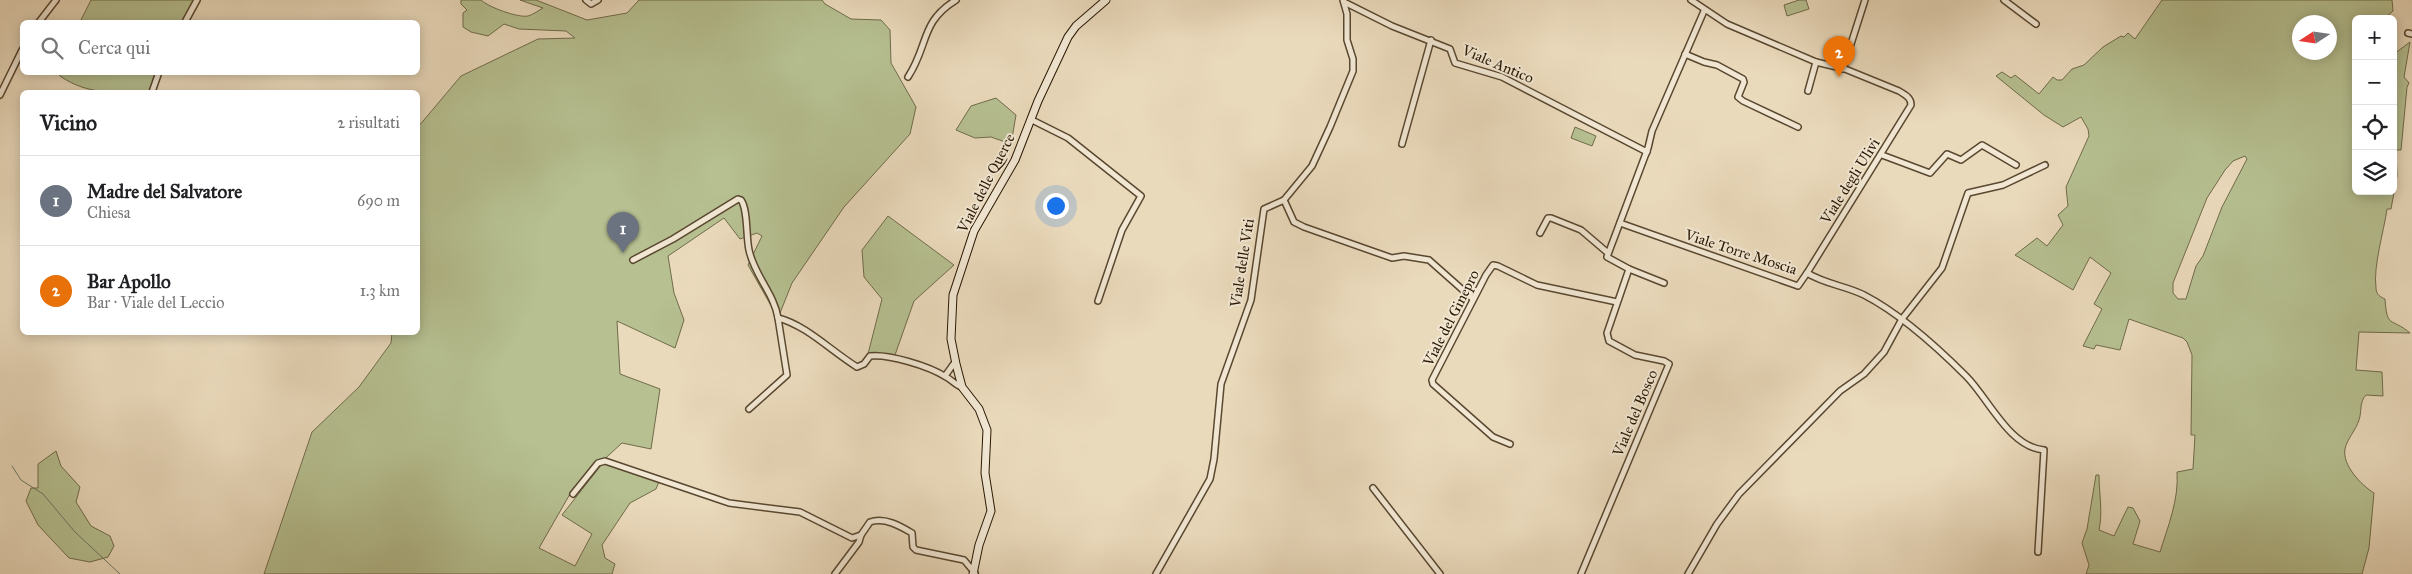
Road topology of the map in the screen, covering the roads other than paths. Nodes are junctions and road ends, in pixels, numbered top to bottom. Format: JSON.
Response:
{"nodes":[{"id":1,"x":56,"y":0,"type":"edge"},
{"id":2,"x":197,"y":0,"type":"edge"},
{"id":3,"x":586,"y":0,"type":"edge"},
{"id":4,"x":598,"y":0,"type":"edge"},
{"id":5,"x":956,"y":0,"type":"edge"},
{"id":6,"x":1106,"y":0,"type":"edge"},
{"id":7,"x":1865,"y":0,"type":"edge"},
{"id":8,"x":2004,"y":0,"type":"edge"},
{"id":9,"x":1343,"y":1,"type":"edge"},
{"id":10,"x":1695,"y":1,"type":"edge"},
{"id":11,"x":1704,"y":10,"type":"junction"},
{"id":12,"x":41,"y":20,"type":"edge"},
{"id":13,"x":187,"y":20,"type":"edge"},
{"id":14,"x":2036,"y":24,"type":"dead end"},
{"id":15,"x":1431,"y":40,"type":"junction"},
{"id":16,"x":20,"y":54,"type":"edge"},
{"id":17,"x":1685,"y":54,"type":"junction"},
{"id":18,"x":1816,"y":62,"type":"junction"},
{"id":19,"x":1843,"y":69,"type":"junction"},
{"id":20,"x":158,"y":75,"type":"edge"},
{"id":21,"x":908,"y":77,"type":"dead end"},
{"id":22,"x":153,"y":90,"type":"edge"},
{"id":23,"x":1808,"y":91,"type":"dead end"},
{"id":24,"x":0,"y":94,"type":"edge"},
{"id":25,"x":1032,"y":120,"type":"junction"},
{"id":26,"x":1798,"y":127,"type":"dead end"},
{"id":27,"x":1402,"y":144,"type":"dead end"},
{"id":28,"x":1647,"y":152,"type":"junction"},
{"id":29,"x":1882,"y":155,"type":"junction"},
{"id":30,"x":2016,"y":165,"type":"dead end"},
{"id":31,"x":2045,"y":165,"type":"dead end"},
{"id":32,"x":1284,"y":200,"type":"junction"},
{"id":33,"x":1620,"y":223,"type":"junction"},
{"id":34,"x":1540,"y":233,"type":"dead end"},
{"id":35,"x":1608,"y":253,"type":"junction"},
{"id":36,"x":633,"y":260,"type":"dead end"},
{"id":37,"x":1628,"y":269,"type":"junction"},
{"id":38,"x":1807,"y":273,"type":"junction"},
{"id":39,"x":1664,"y":283,"type":"dead end"},
{"id":40,"x":1473,"y":298,"type":"junction"},
{"id":41,"x":1098,"y":301,"type":"dead end"},
{"id":42,"x":1617,"y":302,"type":"junction"},
{"id":43,"x":778,"y":318,"type":"junction"},
{"id":44,"x":1902,"y":319,"type":"junction"},
{"id":45,"x":956,"y":362,"type":"junction"},
{"id":46,"x":945,"y":376,"type":"junction"},
{"id":47,"x":962,"y":387,"type":"junction"},
{"id":48,"x":749,"y":409,"type":"dead end"},
{"id":49,"x":1510,"y":444,"type":"dead end"},
{"id":50,"x":1373,"y":488,"type":"dead end"},
{"id":51,"x":573,"y":494,"type":"dead end"},
{"id":52,"x":861,"y":535,"type":"junction"},
{"id":53,"x":2038,"y":552,"type":"dead end"},
{"id":54,"x":974,"y":573,"type":"edge"},
{"id":55,"x":836,"y":574,"type":"edge"},
{"id":56,"x":1156,"y":574,"type":"edge"},
{"id":57,"x":1440,"y":574,"type":"edge"},
{"id":58,"x":1581,"y":574,"type":"edge"},
{"id":59,"x":1688,"y":574,"type":"edge"}],
"edges":[{"from":1,"to":12,"type":"street"},
{"from":2,"to":13,"type":"street"},
{"from":3,"to":4,"type":"street"},
{"from":5,"to":21,"type":"street"},
{"from":6,"to":25,"type":"street","name":"Viale delle Querce"},
{"from":7,"to":19,"type":"street"},
{"from":8,"to":14,"type":"street"},
{"from":9,"to":15,"type":"street","name":"Viale Antico"},
{"from":9,"to":32,"type":"street","name":"Viale delle Viti"},
{"from":10,"to":11,"type":"street"},
{"from":11,"to":17,"type":"street"},
{"from":11,"to":18,"type":"street"},
{"from":15,"to":27,"type":"street"},
{"from":15,"to":28,"type":"street","name":"Viale Antico"},
{"from":16,"to":24,"type":"street"},
{"from":17,"to":26,"type":"street"},
{"from":17,"to":28,"type":"street"},
{"from":18,"to":19,"type":"street"},
{"from":18,"to":23,"type":"street"},
{"from":19,"to":29,"type":"street","name":"Viale degli Ulivi"},
{"from":20,"to":22,"type":"street"},
{"from":25,"to":41,"type":"street"},
{"from":25,"to":45,"type":"street","name":"Viale delle Querce"},
{"from":28,"to":33,"type":"street"},
{"from":29,"to":30,"type":"street"},
{"from":29,"to":38,"type":"street","name":"Viale degli Ulivi"},
{"from":31,"to":44,"type":"street"},
{"from":32,"to":40,"type":"street"},
{"from":32,"to":56,"type":"street","name":"Viale delle Viti"},
{"from":33,"to":35,"type":"street"},
{"from":33,"to":38,"type":"street","name":"Viale Torre Moscia"},
{"from":34,"to":35,"type":"street"},
{"from":35,"to":37,"type":"street"},
{"from":36,"to":43,"type":"street"},
{"from":37,"to":39,"type":"street"},
{"from":37,"to":42,"type":"street","name":"Viale del Bosco"},
{"from":38,"to":44,"type":"street","name":"Viale Torre Moscia"},
{"from":40,"to":42,"type":"street","name":"Viale del Ginepro"},
{"from":40,"to":49,"type":"street","name":"Viale del Ginepro"},
{"from":42,"to":58,"type":"street","name":"Viale del Bosco"},
{"from":43,"to":46,"type":"street"},
{"from":43,"to":48,"type":"street"},
{"from":44,"to":53,"type":"street","name":"Viale Torre Moscia"},
{"from":44,"to":59,"type":"street"},
{"from":45,"to":46,"type":"street"},
{"from":45,"to":47,"type":"street","name":"Viale delle Querce"},
{"from":46,"to":47,"type":"street"},
{"from":47,"to":54,"type":"street","name":"Viale delle Querce"},
{"from":50,"to":57,"type":"street"},
{"from":51,"to":52,"type":"street"},
{"from":52,"to":54,"type":"street"},
{"from":52,"to":55,"type":"street"}]}
